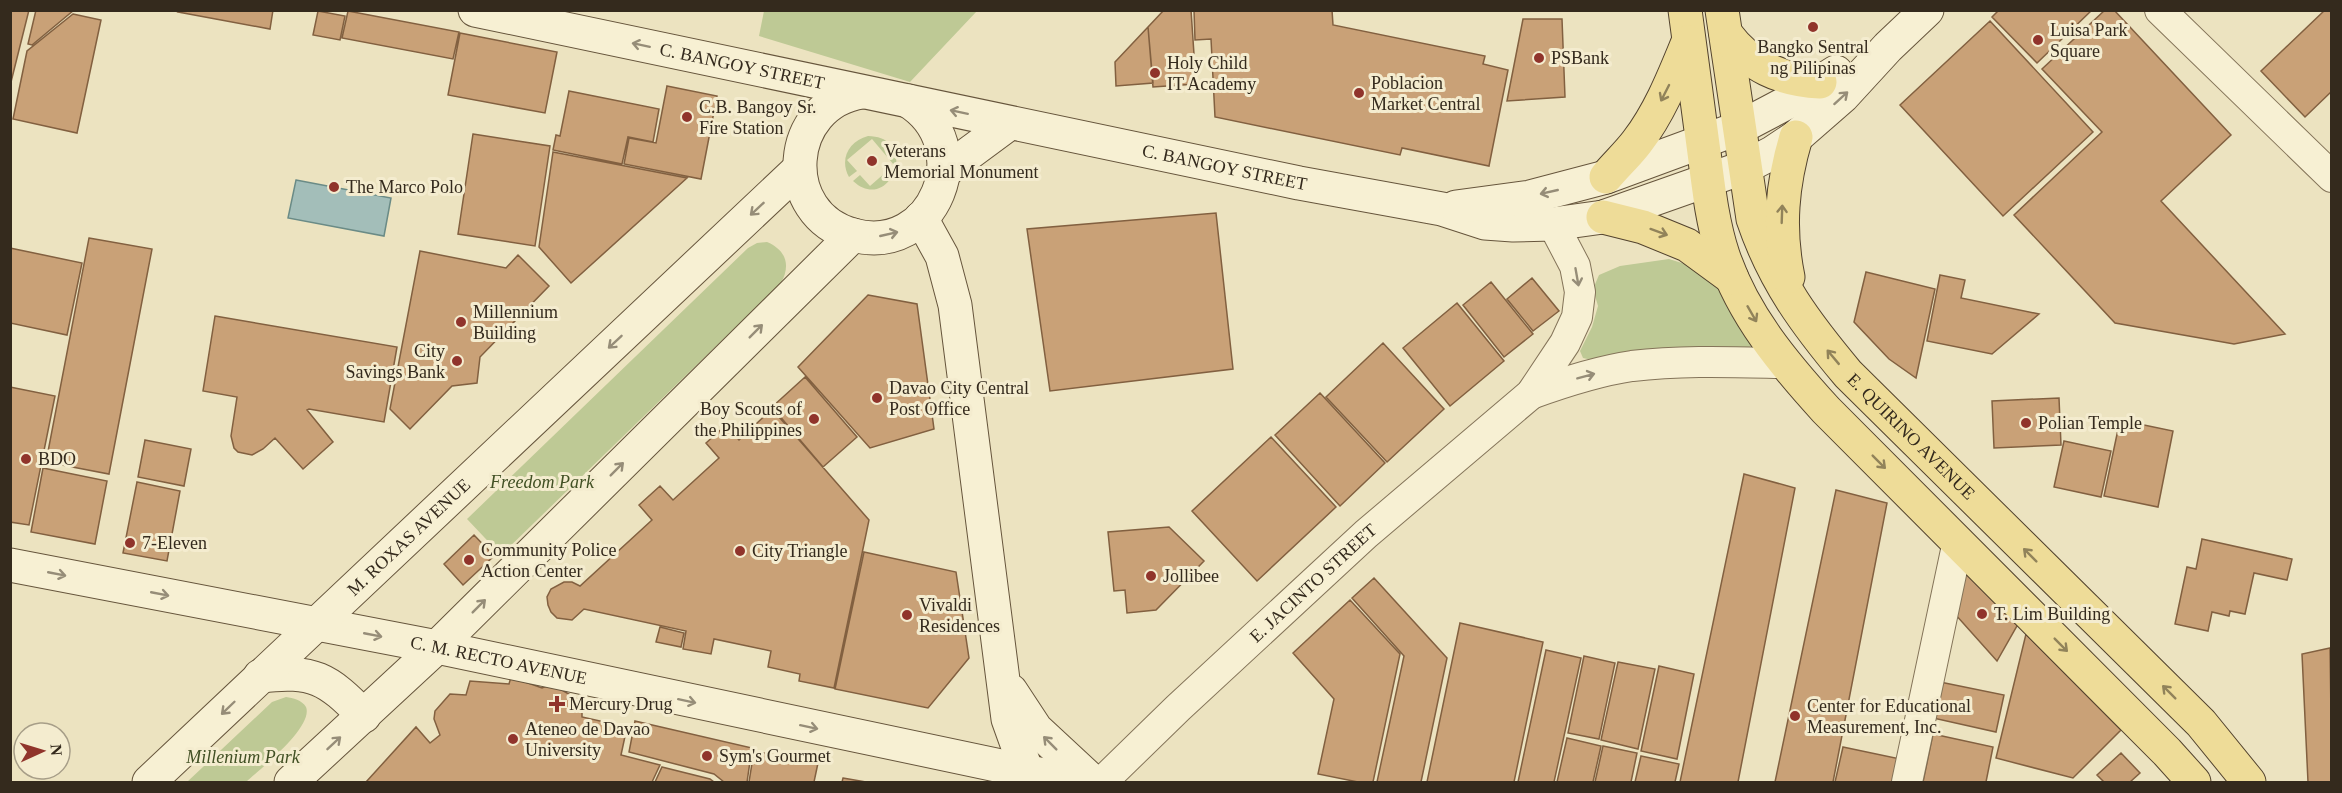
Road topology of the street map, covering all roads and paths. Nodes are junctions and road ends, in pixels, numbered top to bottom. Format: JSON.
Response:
{"nodes":[{"id":1,"x":475,"y":10,"type":"edge"},
{"id":2,"x":1927,"y":10,"type":"edge"},
{"id":3,"x":2160,"y":10,"type":"edge"},
{"id":4,"x":1724,"y":22,"type":"edge"},
{"id":5,"x":1687,"y":25,"type":"edge"},
{"id":6,"x":1888,"y":47,"type":"junction"},
{"id":7,"x":1820,"y":82,"type":"junction"},
{"id":8,"x":862,"y":92,"type":"junction"},
{"id":9,"x":908,"y":101,"type":"junction"},
{"id":10,"x":1010,"y":123,"type":"junction"},
{"id":11,"x":1739,"y":128,"type":"junction"},
{"id":12,"x":1797,"y":136,"type":"junction"},
{"id":13,"x":1702,"y":141,"type":"junction"},
{"id":14,"x":1744,"y":167,"type":"junction"},
{"id":15,"x":799,"y":169,"type":"junction"},
{"id":16,"x":945,"y":171,"type":"junction"},
{"id":17,"x":1606,"y":177,"type":"junction"},
{"id":18,"x":2331,"y":177,"type":"edge"},
{"id":19,"x":1707,"y":181,"type":"junction"},
{"id":20,"x":1442,"y":209,"type":"junction"},
{"id":21,"x":1603,"y":217,"type":"junction"},
{"id":22,"x":921,"y":218,"type":"junction"},
{"id":23,"x":1553,"y":224,"type":"junction"},
{"id":24,"x":853,"y":235,"type":"junction"},
{"id":25,"x":1732,"y":278,"type":"junction"},
{"id":26,"x":1799,"y":313,"type":"junction"},
{"id":27,"x":1784,"y":363,"type":"junction"},
{"id":28,"x":1531,"y":394,"type":"junction"},
{"id":29,"x":1958,"y":541,"type":"junction"},
{"id":30,"x":10,"y":565,"type":"edge"},
{"id":31,"x":315,"y":624,"type":"junction"},
{"id":32,"x":437,"y":647,"type":"junction"},
{"id":33,"x":260,"y":676,"type":"junction"},
{"id":34,"x":1003,"y":677,"type":"junction"},
{"id":35,"x":363,"y":716,"type":"junction"},
{"id":36,"x":1008,"y":718,"type":"junction"},
{"id":37,"x":2200,"y":723,"type":"junction"},
{"id":38,"x":2167,"y":752,"type":"junction"},
{"id":39,"x":988,"y":773,"type":"edge"},
{"id":40,"x":1027,"y":777,"type":"edge"},
{"id":41,"x":149,"y":783,"type":"edge"},
{"id":42,"x":291,"y":783,"type":"edge"},
{"id":43,"x":1077,"y":783,"type":"edge"},
{"id":44,"x":1093,"y":783,"type":"edge"},
{"id":45,"x":1102,"y":783,"type":"edge"},
{"id":46,"x":1907,"y":783,"type":"edge"},
{"id":47,"x":2194,"y":783,"type":"edge"},
{"id":48,"x":2249,"y":783,"type":"edge"}],
"edges":[{"from":8,"to":1,"type":"main road","name":"C. BANGOY STREET","one_way":true},
{"from":2,"to":6,"type":"main road"},
{"from":3,"to":18,"type":"street"},
{"from":4,"to":7,"type":"main road"},
{"from":4,"to":11,"type":"main road","name":"E. QUIRINO AVENUE"},
{"from":5,"to":13,"type":"main road"},
{"from":5,"to":17,"type":"main road","one_way":true},
{"from":6,"to":7,"type":"main road","name":"C. BANGOY STREET"},
{"from":12,"to":6,"type":"main road","name":"C. BANGOY STREET","one_way":true},
{"from":7,"to":11,"type":"main road","name":"C. BANGOY STREET"},
{"from":8,"to":9,"type":"main road","name":"C. BANGOY STREET"},
{"from":8,"to":15,"type":"main road"},
{"from":10,"to":9,"type":"main road","name":"C. BANGOY STREET","one_way":true},
{"from":9,"to":16,"type":"main road"},
{"from":10,"to":16,"type":"main road"},
{"from":10,"to":20,"type":"main road","name":"C. BANGOY STREET"},
{"from":11,"to":13,"type":"main road","name":"C. BANGOY STREET"},
{"from":11,"to":14,"type":"main road","name":"E. QUIRINO AVENUE"},
{"from":12,"to":14,"type":"main road","name":"C. BANGOY STREET"},
{"from":26,"to":12,"type":"main road","one_way":true},
{"from":13,"to":17,"type":"main road","name":"C. BANGOY STREET"},
{"from":13,"to":19,"type":"main road"},
{"from":14,"to":19,"type":"main road","name":"C. BANGOY STREET"},
{"from":14,"to":26,"type":"main road","name":"E. QUIRINO AVENUE"},
{"from":15,"to":24,"type":"main road"},
{"from":15,"to":31,"type":"main road","name":"M. ROXAS AVENUE","one_way":true},
{"from":16,"to":22,"type":"main road"},
{"from":17,"to":20,"type":"main road","name":"C. BANGOY STREET","one_way":true},
{"from":19,"to":21,"type":"main road","name":"C. BANGOY STREET"},
{"from":19,"to":25,"type":"main road"},
{"from":20,"to":23,"type":"main road","name":"C. BANGOY STREET"},
{"from":21,"to":23,"type":"main road","name":"C. BANGOY STREET"},
{"from":21,"to":25,"type":"main road","one_way":true},
{"from":24,"to":22,"type":"main road","one_way":true},
{"from":22,"to":34,"type":"main road"},
{"from":23,"to":28,"type":"street","name":"E. JACINTO STREET","one_way":true},
{"from":32,"to":24,"type":"main road","one_way":true},
{"from":25,"to":27,"type":"main road","one_way":true},
{"from":37,"to":26,"type":"main road","name":"E. QUIRINO AVENUE","one_way":true},
{"from":28,"to":27,"type":"street","name":"E. JACINTO STREET","one_way":true},
{"from":27,"to":29,"type":"main road","one_way":true},
{"from":28,"to":45,"type":"street","name":"E. JACINTO STREET"},
{"from":29,"to":38,"type":"main road","one_way":true},
{"from":29,"to":46,"type":"street"},
{"from":30,"to":31,"type":"main road","name":"C. M. RECTO AVENUE","one_way":true},
{"from":31,"to":32,"type":"main road","name":"C. M. RECTO AVENUE","one_way":true},
{"from":31,"to":33,"type":"main road","name":"M. ROXAS AVENUE"},
{"from":32,"to":35,"type":"main road"},
{"from":32,"to":39,"type":"main road","name":"C. M. RECTO AVENUE","one_way":true},
{"from":33,"to":35,"type":"main road"},
{"from":33,"to":41,"type":"main road","name":"M. ROXAS AVENUE","one_way":true},
{"from":34,"to":36,"type":"main road"},
{"from":44,"to":34,"type":"main road","one_way":true},
{"from":42,"to":35,"type":"main road","one_way":true},
{"from":36,"to":39,"type":"main road"},
{"from":36,"to":40,"type":"main road"},
{"from":37,"to":38,"type":"main road"},
{"from":37,"to":48,"type":"main road","name":"E. QUIRINO AVENUE"},
{"from":38,"to":47,"type":"main road"},
{"from":39,"to":40,"type":"main road","name":"C. M. RECTO AVENUE"},
{"from":40,"to":43,"type":"main road","name":"C. M. RECTO AVENUE"}]}
